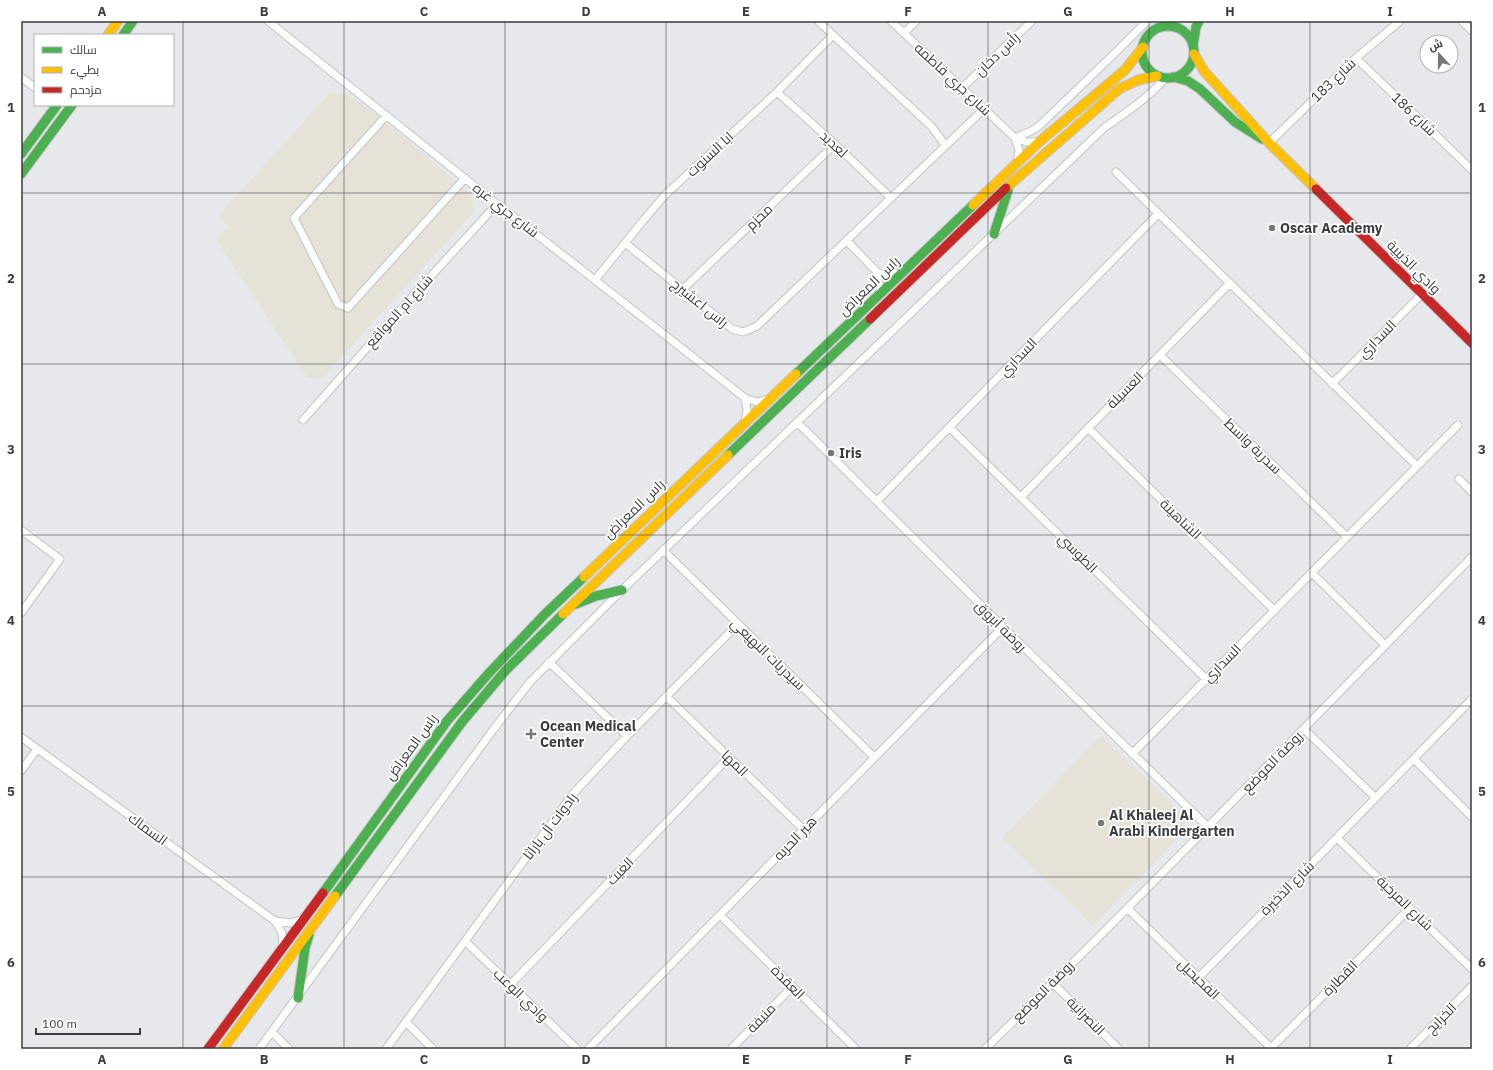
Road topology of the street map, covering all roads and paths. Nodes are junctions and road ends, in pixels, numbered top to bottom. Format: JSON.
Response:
{"nodes":[{"id":1,"x":118,"y":21,"type":"edge"},
{"id":2,"x":133,"y":21,"type":"edge"},
{"id":3,"x":268,"y":21,"type":"edge"},
{"id":4,"x":818,"y":21,"type":"edge"},
{"id":5,"x":891,"y":21,"type":"edge"},
{"id":6,"x":916,"y":21,"type":"edge"},
{"id":7,"x":1032,"y":21,"type":"edge"},
{"id":8,"x":1147,"y":21,"type":"edge"},
{"id":9,"x":1199,"y":21,"type":"edge"},
{"id":10,"x":1400,"y":21,"type":"edge"},
{"id":11,"x":1462,"y":21,"type":"edge"},
{"id":12,"x":1169,"y":24,"type":"edge"},
{"id":13,"x":1472,"y":31,"type":"edge"},
{"id":14,"x":904,"y":33,"type":"junction"},
{"id":15,"x":109,"y":34,"type":"edge"},
{"id":16,"x":124,"y":34,"type":"edge"},
{"id":17,"x":833,"y":35,"type":"junction"},
{"id":18,"x":1143,"y":48,"type":"junction"},
{"id":19,"x":1194,"y":50,"type":"junction"},
{"id":20,"x":1356,"y":58,"type":"junction"},
{"id":21,"x":21,"y":77,"type":"edge"},
{"id":22,"x":1165,"y":77,"type":"junction"},
{"id":23,"x":34,"y":87,"type":"edge"},
{"id":24,"x":962,"y":88,"type":"junction"},
{"id":25,"x":777,"y":92,"type":"junction"},
{"id":26,"x":56,"y":106,"type":"edge"},
{"id":27,"x":71,"y":106,"type":"edge"},
{"id":28,"x":984,"y":109,"type":"junction"},
{"id":29,"x":386,"y":116,"type":"junction"},
{"id":30,"x":1015,"y":138,"type":"junction"},
{"id":31,"x":1039,"y":142,"type":"junction"},
{"id":32,"x":1269,"y":143,"type":"junction"},
{"id":33,"x":835,"y":144,"type":"junction"},
{"id":34,"x":945,"y":145,"type":"junction"},
{"id":35,"x":21,"y":154,"type":"edge"},
{"id":36,"x":1017,"y":163,"type":"junction"},
{"id":37,"x":1471,"y":168,"type":"edge"},
{"id":38,"x":1116,"y":172,"type":"dead end"},
{"id":39,"x":21,"y":174,"type":"edge"},
{"id":40,"x":465,"y":178,"type":"junction"},
{"id":41,"x":1010,"y":185,"type":"junction"},
{"id":42,"x":891,"y":198,"type":"junction"},
{"id":43,"x":497,"y":204,"type":"junction"},
{"id":44,"x":1158,"y":214,"type":"junction"},
{"id":45,"x":994,"y":234,"type":"junction"},
{"id":46,"x":847,"y":241,"type":"junction"},
{"id":47,"x":625,"y":243,"type":"junction"},
{"id":48,"x":878,"y":273,"type":"junction"},
{"id":49,"x":903,"y":273,"type":"junction"},
{"id":50,"x":595,"y":280,"type":"junction"},
{"id":51,"x":1230,"y":284,"type":"junction"},
{"id":52,"x":683,"y":289,"type":"junction"},
{"id":53,"x":1422,"y":294,"type":"junction"},
{"id":54,"x":880,"y":295,"type":"junction"},
{"id":55,"x":1472,"y":343,"type":"edge"},
{"id":56,"x":1160,"y":355,"type":"junction"},
{"id":57,"x":1332,"y":384,"type":"junction"},
{"id":58,"x":744,"y":398,"type":"junction"},
{"id":59,"x":769,"y":399,"type":"junction"},
{"id":60,"x":303,"y":420,"type":"dead end"},
{"id":61,"x":745,"y":422,"type":"junction"},
{"id":62,"x":797,"y":422,"type":"junction"},
{"id":63,"x":1458,"y":425,"type":"dead end"},
{"id":64,"x":950,"y":427,"type":"junction"},
{"id":65,"x":1088,"y":428,"type":"junction"},
{"id":66,"x":1416,"y":466,"type":"junction"},
{"id":67,"x":1459,"y":479,"type":"dead end"},
{"id":68,"x":1472,"y":492,"type":"edge"},
{"id":69,"x":1021,"y":497,"type":"junction"},
{"id":70,"x":877,"y":501,"type":"junction"},
{"id":71,"x":21,"y":530,"type":"edge"},
{"id":72,"x":1347,"y":537,"type":"junction"},
{"id":73,"x":662,"y":550,"type":"junction"},
{"id":74,"x":1472,"y":557,"type":"edge"},
{"id":75,"x":1312,"y":573,"type":"junction"},
{"id":76,"x":622,"y":590,"type":"junction"},
{"id":77,"x":569,"y":608,"type":"junction"},
{"id":78,"x":1274,"y":610,"type":"junction"},
{"id":79,"x":21,"y":614,"type":"edge"},
{"id":80,"x":738,"y":624,"type":"junction"},
{"id":81,"x":1003,"y":628,"type":"junction"},
{"id":82,"x":1385,"y":645,"type":"junction"},
{"id":83,"x":549,"y":662,"type":"junction"},
{"id":84,"x":1206,"y":679,"type":"junction"},
{"id":85,"x":666,"y":696,"type":"junction"},
{"id":86,"x":1472,"y":699,"type":"edge"},
{"id":87,"x":1304,"y":729,"type":"junction"},
{"id":88,"x":627,"y":736,"type":"junction"},
{"id":89,"x":21,"y":737,"type":"edge"},
{"id":90,"x":37,"y":749,"type":"junction"},
{"id":91,"x":1132,"y":754,"type":"junction"},
{"id":92,"x":729,"y":757,"type":"junction"},
{"id":93,"x":874,"y":757,"type":"junction"},
{"id":94,"x":1414,"y":759,"type":"junction"},
{"id":95,"x":21,"y":771,"type":"edge"},
{"id":96,"x":1376,"y":798,"type":"junction"},
{"id":97,"x":1472,"y":817,"type":"edge"},
{"id":98,"x":1208,"y":827,"type":"junction"},
{"id":99,"x":803,"y":829,"type":"junction"},
{"id":100,"x":1337,"y":838,"type":"junction"},
{"id":101,"x":1127,"y":908,"type":"junction"},
{"id":102,"x":1410,"y":908,"type":"junction"},
{"id":103,"x":720,"y":915,"type":"junction"},
{"id":104,"x":305,"y":918,"type":"junction"},
{"id":105,"x":275,"y":921,"type":"junction"},
{"id":106,"x":311,"y":927,"type":"junction"},
{"id":107,"x":465,"y":941,"type":"junction"},
{"id":108,"x":283,"y":947,"type":"junction"},
{"id":109,"x":1472,"y":969,"type":"edge"},
{"id":110,"x":1198,"y":978,"type":"junction"},
{"id":111,"x":1053,"y":983,"type":"junction"},
{"id":112,"x":511,"y":984,"type":"junction"},
{"id":113,"x":1472,"y":986,"type":"edge"},
{"id":114,"x":792,"y":987,"type":"junction"},
{"id":115,"x":298,"y":998,"type":"junction"},
{"id":116,"x":406,"y":1022,"type":"junction"},
{"id":117,"x":272,"y":1032,"type":"junction"},
{"id":118,"x":208,"y":1049,"type":"edge"},
{"id":119,"x":223,"y":1049,"type":"edge"},
{"id":120,"x":259,"y":1049,"type":"edge"},
{"id":121,"x":289,"y":1049,"type":"edge"},
{"id":122,"x":386,"y":1049,"type":"edge"},
{"id":123,"x":433,"y":1049,"type":"edge"},
{"id":124,"x":577,"y":1049,"type":"edge"},
{"id":125,"x":588,"y":1049,"type":"edge"},
{"id":126,"x":731,"y":1049,"type":"edge"},
{"id":127,"x":856,"y":1049,"type":"edge"},
{"id":128,"x":984,"y":1049,"type":"edge"},
{"id":129,"x":1119,"y":1049,"type":"edge"},
{"id":130,"x":1271,"y":1049,"type":"edge"},
{"id":131,"x":1410,"y":1049,"type":"edge"}],
"edges":[{"from":1,"to":15,"type":"street"},
{"from":2,"to":16,"type":"street"},
{"from":3,"to":29,"type":"street","name":"شارع جري غره"},
{"from":4,"to":17,"type":"street"},
{"from":5,"to":14,"type":"street","name":"شارع جري فاطمه"},
{"from":6,"to":14,"type":"street"},
{"from":7,"to":24,"type":"street","name":"رأس دخان"},
{"from":8,"to":30,"type":"street"},
{"from":9,"to":19,"type":"street"},
{"from":10,"to":20,"type":"street","name":"شارع 183"},
{"from":11,"to":13,"type":"street"},
{"from":12,"to":18,"type":"street"},
{"from":12,"to":19,"type":"street"},
{"from":14,"to":24,"type":"street","name":"شارع جري فاطمه"},
{"from":17,"to":25,"type":"street","name":"ابا السنوت"},
{"from":17,"to":34,"type":"street"},
{"from":18,"to":22,"type":"street"},
{"from":18,"to":31,"type":"street","name":"راس المعراض"},
{"from":19,"to":22,"type":"street"},
{"from":19,"to":32,"type":"street","name":"وادي الذيبية"},
{"from":20,"to":32,"type":"street","name":"شارع 183"},
{"from":20,"to":37,"type":"street","name":"شارع 186"},
{"from":21,"to":23,"type":"street"},
{"from":22,"to":32,"type":"street","name":"وادي الذيبية"},
{"from":22,"to":41,"type":"street","name":"راس المعراض"},
{"from":22,"to":45,"type":"street"},
{"from":24,"to":28,"type":"street","name":"شارع جري فاطمه"},
{"from":25,"to":33,"type":"street","name":"لعديد"},
{"from":25,"to":47,"type":"street","name":"ابا السنوت"},
{"from":26,"to":35,"type":"street"},
{"from":27,"to":39,"type":"street"},
{"from":28,"to":30,"type":"street","name":"شارع جري فاطمه"},
{"from":28,"to":34,"type":"street","name":"راس اعشيرج"},
{"from":29,"to":40,"type":"street","name":"شارع جري غره"},
{"from":29,"to":40,"type":"street"},
{"from":30,"to":31,"type":"street"},
{"from":30,"to":36,"type":"street"},
{"from":31,"to":36,"type":"street","name":"راس المعراض"},
{"from":32,"to":53,"type":"street","name":"وادي الذيبية"},
{"from":33,"to":42,"type":"street","name":"لعديد"},
{"from":33,"to":52,"type":"street","name":"محزم"},
{"from":34,"to":42,"type":"street","name":"راس اعشيرج"},
{"from":36,"to":49,"type":"street","name":"راس المعراض"},
{"from":38,"to":44,"type":"street"},
{"from":40,"to":43,"type":"street","name":"شارع جري غره"},
{"from":41,"to":45,"type":"street"},
{"from":41,"to":77,"type":"street","name":"راس المعراض"},
{"from":42,"to":46,"type":"street","name":"راس اعشيرج"},
{"from":43,"to":50,"type":"street","name":"شارع جري غره"},
{"from":43,"to":60,"type":"street","name":"شارع ام المواقع"},
{"from":44,"to":51,"type":"street"},
{"from":44,"to":64,"type":"street","name":"السداري"},
{"from":45,"to":62,"type":"street"},
{"from":46,"to":48,"type":"street"},
{"from":46,"to":52,"type":"street","name":"راس اعشيرج"},
{"from":47,"to":50,"type":"street","name":"ابا السنوت"},
{"from":47,"to":52,"type":"street","name":"راس اعشيرج"},
{"from":48,"to":49,"type":"street"},
{"from":48,"to":54,"type":"street"},
{"from":49,"to":54,"type":"street","name":"راس المعراض"},
{"from":50,"to":58,"type":"street","name":"شارع جري غره"},
{"from":51,"to":56,"type":"street","name":"العسيلة"},
{"from":51,"to":57,"type":"street"},
{"from":53,"to":55,"type":"street","name":"وادي الذيبية"},
{"from":53,"to":57,"type":"street","name":"السداري"},
{"from":54,"to":59,"type":"street","name":"راس المعراض"},
{"from":56,"to":65,"type":"street","name":"العسيلة"},
{"from":56,"to":72,"type":"street","name":"سدرية واسط"},
{"from":57,"to":66,"type":"street"},
{"from":58,"to":59,"type":"street"},
{"from":58,"to":61,"type":"street"},
{"from":59,"to":61,"type":"street","name":"راس المعراض"},
{"from":61,"to":104,"type":"street","name":"راس المعراض"},
{"from":62,"to":70,"type":"street","name":"روضة أبروق"},
{"from":62,"to":73,"type":"street"},
{"from":63,"to":66,"type":"street","name":"السداري"},
{"from":64,"to":69,"type":"street","name":"الطوسي"},
{"from":64,"to":70,"type":"street","name":"السداري"},
{"from":65,"to":69,"type":"street","name":"العسيلة"},
{"from":65,"to":78,"type":"street","name":"الشاهينة"},
{"from":66,"to":72,"type":"street","name":"السداري"},
{"from":67,"to":68,"type":"street"},
{"from":69,"to":84,"type":"street","name":"الطوسي"},
{"from":70,"to":81,"type":"street","name":"روضة أبروق"},
{"from":71,"to":79,"type":"street"},
{"from":72,"to":75,"type":"street","name":"السداري"},
{"from":73,"to":76,"type":"street"},
{"from":73,"to":80,"type":"street","name":"سيدريات النهيعي"},
{"from":74,"to":82,"type":"street","name":"روضة الموضع"},
{"from":75,"to":78,"type":"street","name":"السداري"},
{"from":75,"to":82,"type":"street"},
{"from":76,"to":77,"type":"street"},
{"from":76,"to":83,"type":"street"},
{"from":77,"to":106,"type":"street","name":"راس المعراض"},
{"from":78,"to":84,"type":"street","name":"السداري"},
{"from":80,"to":85,"type":"street","name":"رادوات آل باراثا"},
{"from":80,"to":93,"type":"street","name":"سيدريات النهيعي"},
{"from":81,"to":91,"type":"street","name":"روضة أبروق"},
{"from":81,"to":93,"type":"street","name":"هير الحربه"},
{"from":82,"to":87,"type":"street","name":"روضة الموضع"},
{"from":83,"to":88,"type":"street"},
{"from":83,"to":115,"type":"street"},
{"from":84,"to":91,"type":"street","name":"السداري"},
{"from":85,"to":88,"type":"street","name":"رادوات آل باراثا"},
{"from":85,"to":92,"type":"street","name":"المها"},
{"from":86,"to":94,"type":"street","name":"شارع الذخيرة"},
{"from":87,"to":96,"type":"street"},
{"from":87,"to":98,"type":"street","name":"روضة الموضع"},
{"from":88,"to":107,"type":"street","name":"رادوات آل باراثا"},
{"from":89,"to":90,"type":"street","name":"السماك"},
{"from":90,"to":95,"type":"street"},
{"from":90,"to":105,"type":"street","name":"السماك"},
{"from":91,"to":98,"type":"street","name":"روضة أبروق"},
{"from":92,"to":99,"type":"street","name":"المها"},
{"from":92,"to":112,"type":"street","name":"الغيث"},
{"from":93,"to":99,"type":"street","name":"هير الحربه"},
{"from":94,"to":96,"type":"street","name":"شارع الذخيرة"},
{"from":94,"to":97,"type":"street"},
{"from":96,"to":100,"type":"street","name":"شارع الذخيرة"},
{"from":98,"to":101,"type":"street","name":"روضة الموضع"},
{"from":99,"to":103,"type":"street","name":"هير الحربه"},
{"from":100,"to":102,"type":"street","name":"شارع المرخية"},
{"from":100,"to":110,"type":"street","name":"شارع الذخيرة"},
{"from":101,"to":110,"type":"street","name":"الفحيحيل"},
{"from":101,"to":111,"type":"street","name":"روضة الموضع"},
{"from":102,"to":109,"type":"street","name":"شارع المرخية"},
{"from":102,"to":130,"type":"street","name":"القطارة"},
{"from":103,"to":114,"type":"street","name":"العقدة"},
{"from":103,"to":125,"type":"street","name":"هير الحربه"},
{"from":104,"to":105,"type":"street"},
{"from":104,"to":108,"type":"street","name":"راس المعراض"},
{"from":105,"to":108,"type":"street"},
{"from":106,"to":115,"type":"street"},
{"from":106,"to":119,"type":"street","name":"راس المعراض"},
{"from":107,"to":112,"type":"street","name":"وادي الوعب"},
{"from":107,"to":116,"type":"street","name":"رادوات آل باراثا"},
{"from":108,"to":118,"type":"street","name":"راس المعراض"},
{"from":110,"to":130,"type":"street","name":"الفحيحيل"},
{"from":111,"to":128,"type":"street","name":"روضة الموضع"},
{"from":111,"to":129,"type":"street","name":"النصرانية"},
{"from":112,"to":124,"type":"street","name":"وادي الوعب"},
{"from":113,"to":131,"type":"street","name":"الخرايج"},
{"from":114,"to":126,"type":"street","name":"منيفة"},
{"from":114,"to":127,"type":"street","name":"العقدة"},
{"from":115,"to":117,"type":"street"},
{"from":116,"to":122,"type":"street","name":"رادوات آل باراثا"},
{"from":116,"to":123,"type":"street"},
{"from":117,"to":120,"type":"street"},
{"from":117,"to":121,"type":"street"}]}
